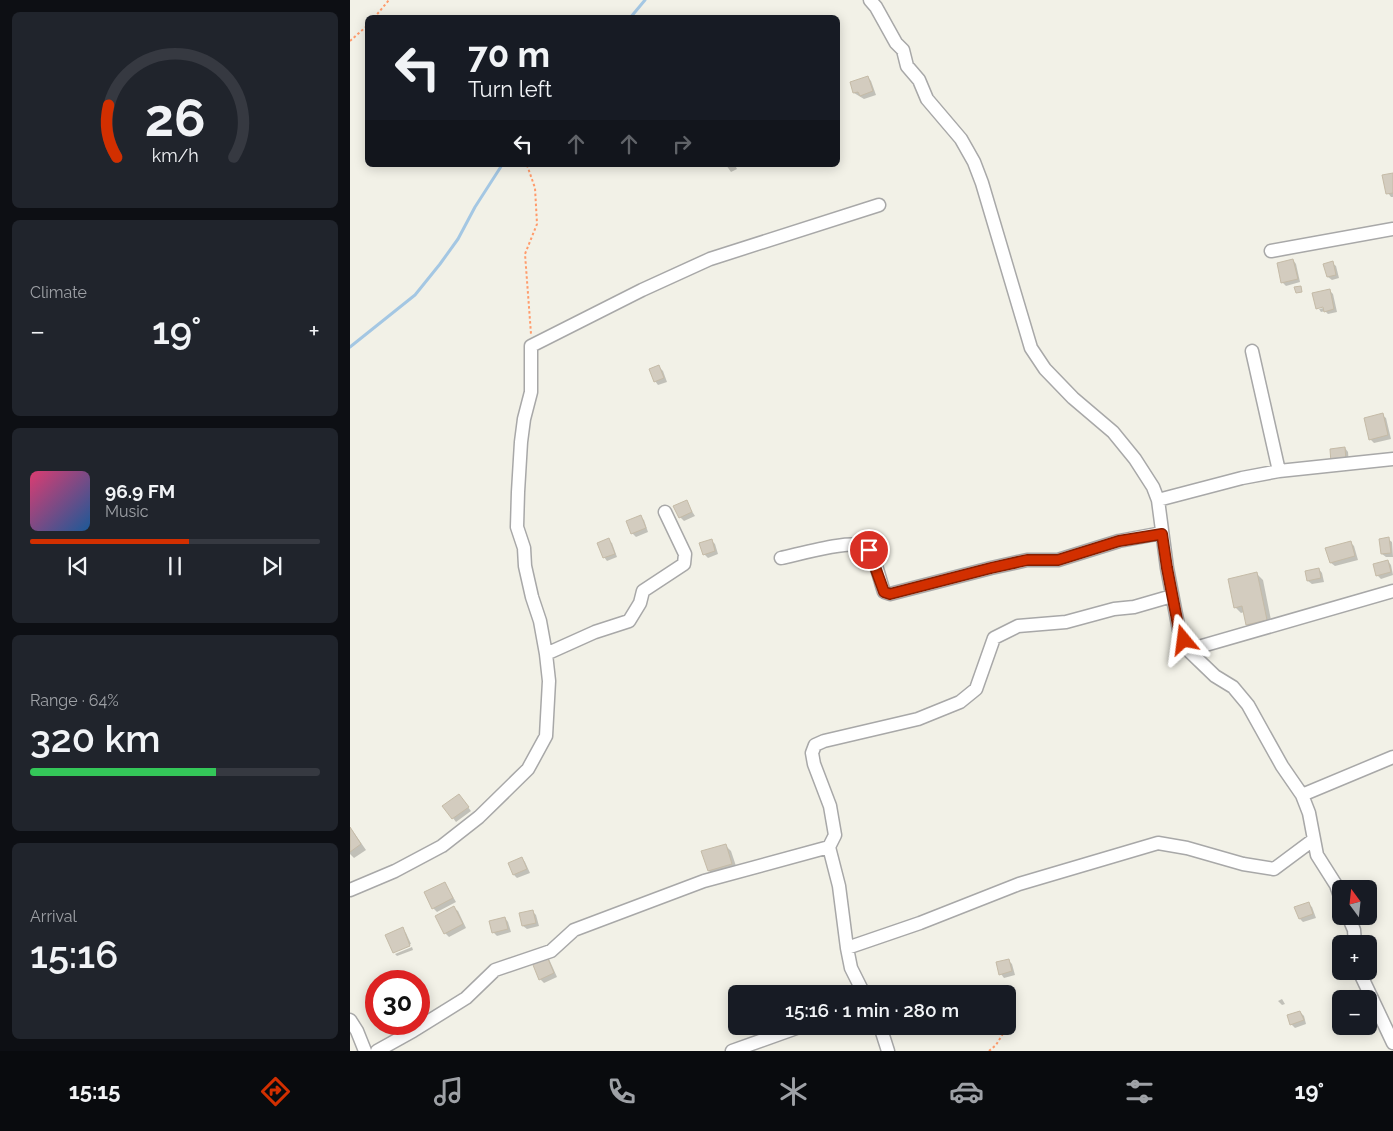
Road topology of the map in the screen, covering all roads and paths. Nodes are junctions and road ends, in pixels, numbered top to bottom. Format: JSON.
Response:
{"nodes":[{"id":1,"x":389,"y":0,"type":"edge"},
{"id":2,"x":870,"y":0,"type":"edge"},
{"id":3,"x":376,"y":15,"type":"edge"},
{"id":4,"x":365,"y":28,"type":"edge"},
{"id":5,"x":350,"y":41,"type":"edge"},
{"id":6,"x":528,"y":167,"type":"edge"},
{"id":7,"x":879,"y":205,"type":"dead end"},
{"id":8,"x":1393,"y":229,"type":"edge"},
{"id":9,"x":1271,"y":251,"type":"dead end"},
{"id":10,"x":531,"y":346,"type":"junction"},
{"id":11,"x":1252,"y":351,"type":"dead end"},
{"id":12,"x":1393,"y":459,"type":"edge"},
{"id":13,"x":1278,"y":471,"type":"junction"},
{"id":14,"x":1158,"y":500,"type":"junction"},
{"id":15,"x":665,"y":512,"type":"dead end"},
{"id":16,"x":1162,"y":534,"type":"junction"},
{"id":17,"x":780,"y":558,"type":"dead end"},
{"id":18,"x":1393,"y":591,"type":"edge"},
{"id":19,"x":1172,"y":596,"type":"junction"},
{"id":20,"x":1188,"y":650,"type":"junction"},
{"id":21,"x":546,"y":654,"type":"junction"},
{"id":22,"x":1393,"y":757,"type":"edge"},
{"id":23,"x":1302,"y":796,"type":"junction"},
{"id":24,"x":1313,"y":840,"type":"junction"},
{"id":25,"x":829,"y":847,"type":"junction"},
{"id":26,"x":1333,"y":880,"type":"edge"},
{"id":27,"x":350,"y":890,"type":"edge"},
{"id":28,"x":847,"y":948,"type":"junction"},
{"id":29,"x":1363,"y":980,"type":"edge"},
{"id":30,"x":860,"y":985,"type":"edge"},
{"id":31,"x":350,"y":1020,"type":"edge"},
{"id":32,"x":777,"y":1035,"type":"edge"},
{"id":33,"x":883,"y":1035,"type":"edge"},
{"id":34,"x":1002,"y":1035,"type":"edge"},
{"id":35,"x":1393,"y":1043,"type":"edge"},
{"id":36,"x":365,"y":1051,"type":"edge"},
{"id":37,"x":377,"y":1051,"type":"edge"},
{"id":38,"x":732,"y":1051,"type":"edge"},
{"id":39,"x":888,"y":1051,"type":"edge"},
{"id":40,"x":989,"y":1051,"type":"edge"}],
"edges":[{"from":1,"to":3,"type":"path"},
{"from":2,"to":14,"type":"street"},
{"from":4,"to":5,"type":"path"},
{"from":6,"to":10,"type":"path"},
{"from":7,"to":10,"type":"street"},
{"from":8,"to":9,"type":"street"},
{"from":10,"to":21,"type":"street"},
{"from":11,"to":13,"type":"street"},
{"from":12,"to":13,"type":"street"},
{"from":13,"to":14,"type":"street"},
{"from":14,"to":16,"type":"street"},
{"from":15,"to":21,"type":"street"},
{"from":16,"to":17,"type":"street"},
{"from":16,"to":19,"type":"street"},
{"from":18,"to":20,"type":"street"},
{"from":19,"to":20,"type":"street"},
{"from":19,"to":25,"type":"street"},
{"from":20,"to":23,"type":"street"},
{"from":21,"to":27,"type":"street"},
{"from":22,"to":23,"type":"street"},
{"from":23,"to":24,"type":"street"},
{"from":24,"to":26,"type":"street"},
{"from":24,"to":28,"type":"street"},
{"from":25,"to":28,"type":"street"},
{"from":25,"to":37,"type":"street"},
{"from":28,"to":30,"type":"street"},
{"from":29,"to":35,"type":"street"},
{"from":31,"to":36,"type":"street"},
{"from":32,"to":38,"type":"street"},
{"from":33,"to":39,"type":"street"},
{"from":34,"to":40,"type":"path"}]}
